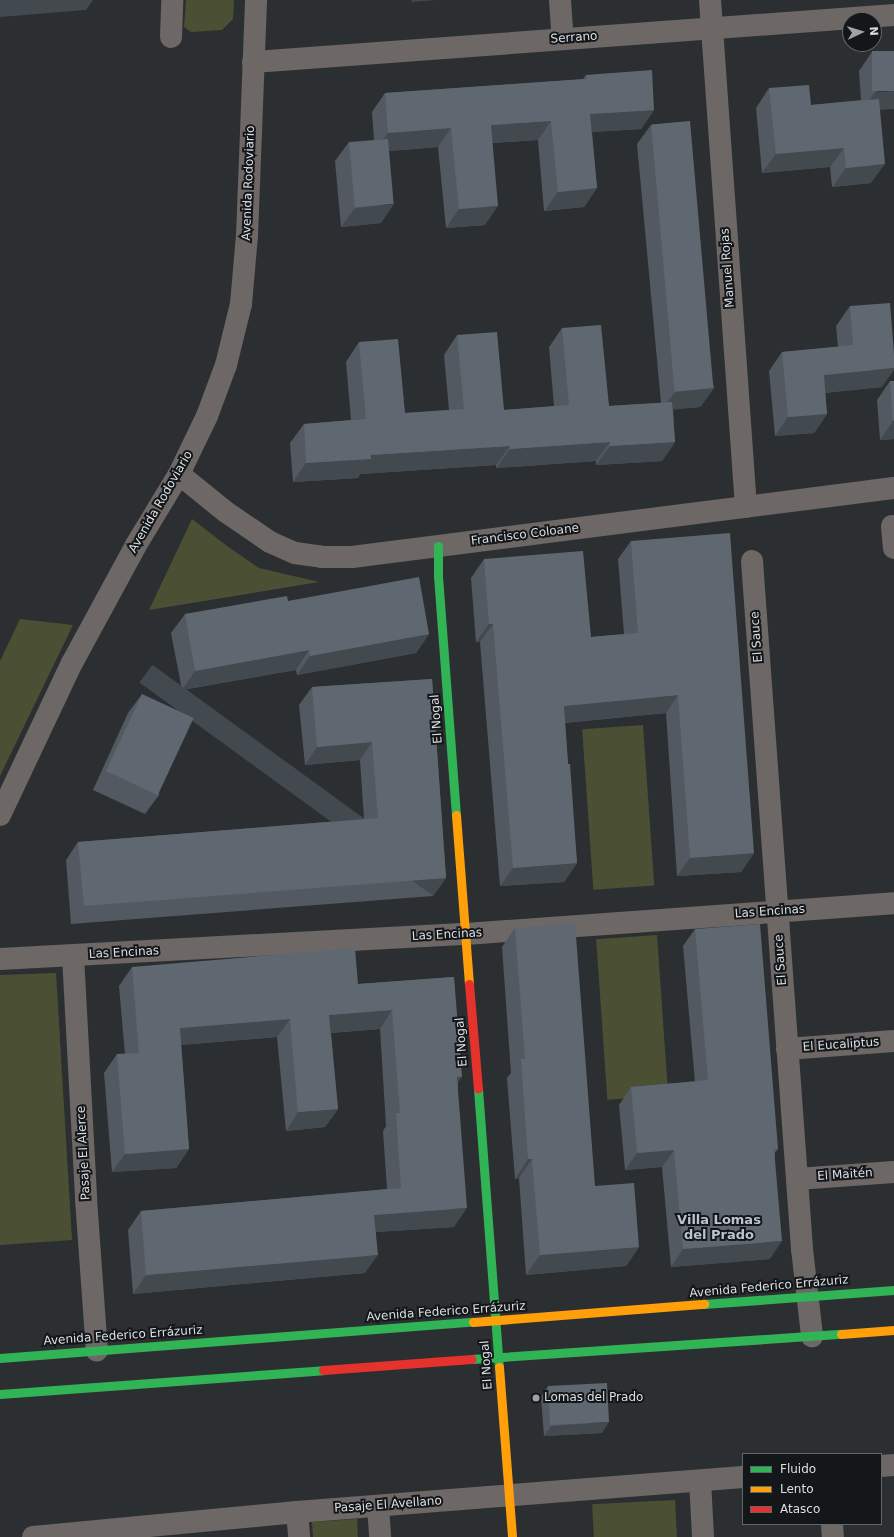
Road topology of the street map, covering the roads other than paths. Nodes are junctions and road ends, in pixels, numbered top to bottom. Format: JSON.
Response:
{"nodes":[{"id":1,"x":172,"y":0,"type":"edge"},
{"id":2,"x":256,"y":0,"type":"edge"},
{"id":3,"x":560,"y":0,"type":"edge"},
{"id":4,"x":710,"y":0,"type":"edge"},
{"id":5,"x":842,"y":10,"type":"edge"},
{"id":6,"x":894,"y":15,"type":"edge"},
{"id":7,"x":712,"y":29,"type":"junction"},
{"id":8,"x":170,"y":37,"type":"dead end"},
{"id":9,"x":563,"y":39,"type":"junction"},
{"id":10,"x":253,"y":62,"type":"junction"},
{"id":11,"x":179,"y":474,"type":"junction"},
{"id":12,"x":894,"y":488,"type":"edge"},
{"id":13,"x":746,"y":507,"type":"junction"},
{"id":14,"x":892,"y":526,"type":"dead end"},
{"id":15,"x":438,"y":546,"type":"junction"},
{"id":16,"x":894,"y":548,"type":"edge"},
{"id":17,"x":752,"y":561,"type":"dead end"},
{"id":18,"x":0,"y":814,"type":"edge"},
{"id":19,"x":894,"y":903,"type":"edge"},
{"id":20,"x":777,"y":912,"type":"junction"},
{"id":21,"x":466,"y":934,"type":"junction"},
{"id":22,"x":73,"y":956,"type":"junction"},
{"id":23,"x":0,"y":959,"type":"edge"},
{"id":24,"x":894,"y":1041,"type":"edge"},
{"id":25,"x":787,"y":1049,"type":"junction"},
{"id":26,"x":894,"y":1172,"type":"edge"},
{"id":27,"x":797,"y":1179,"type":"junction"},
{"id":28,"x":894,"y":1290,"type":"edge"},
{"id":29,"x":808,"y":1296,"type":"junction"},
{"id":30,"x":496,"y":1321,"type":"junction"},
{"id":31,"x":894,"y":1330,"type":"edge"},
{"id":32,"x":812,"y":1336,"type":"junction"},
{"id":33,"x":97,"y":1351,"type":"junction"},
{"id":34,"x":498,"y":1357,"type":"junction"},
{"id":35,"x":0,"y":1358,"type":"edge"},
{"id":36,"x":0,"y":1394,"type":"edge"},
{"id":37,"x":894,"y":1465,"type":"edge"},
{"id":38,"x":882,"y":1466,"type":"edge"},
{"id":39,"x":742,"y":1477,"type":"edge"},
{"id":40,"x":700,"y":1481,"type":"junction"},
{"id":41,"x":509,"y":1496,"type":"junction"},
{"id":42,"x":378,"y":1506,"type":"junction"},
{"id":43,"x":297,"y":1512,"type":"junction"},
{"id":44,"x":832,"y":1525,"type":"edge"},
{"id":45,"x":171,"y":1531,"type":"edge"},
{"id":46,"x":39,"y":1537,"type":"edge"},
{"id":47,"x":299,"y":1537,"type":"edge"},
{"id":48,"x":380,"y":1537,"type":"edge"},
{"id":49,"x":512,"y":1537,"type":"edge"},
{"id":50,"x":702,"y":1537,"type":"edge"},
{"id":51,"x":833,"y":1537,"type":"edge"}],
"edges":[{"from":1,"to":8,"type":"street"},
{"from":2,"to":10,"type":"street","name":"Avenida Rodoviario"},
{"from":3,"to":9,"type":"street"},
{"from":4,"to":7,"type":"street","name":"Manuel Rojas"},
{"from":5,"to":6,"type":"street","name":"Serrano"},
{"from":5,"to":7,"type":"street","name":"Serrano"},
{"from":7,"to":9,"type":"street","name":"Serrano"},
{"from":7,"to":13,"type":"street","name":"Manuel Rojas"},
{"from":9,"to":10,"type":"street","name":"Serrano"},
{"from":10,"to":11,"type":"street","name":"Avenida Rodoviario"},
{"from":11,"to":15,"type":"street","name":"Francisco Coloane"},
{"from":11,"to":18,"type":"street","name":"Avenida Rodoviario"},
{"from":12,"to":13,"type":"street","name":"Francisco Coloane"},
{"from":13,"to":15,"type":"street","name":"Francisco Coloane"},
{"from":14,"to":16,"type":"street"},
{"from":15,"to":21,"type":"street","name":"El Nogal"},
{"from":17,"to":20,"type":"street","name":"El Sauce"},
{"from":19,"to":20,"type":"street","name":"Las Encinas"},
{"from":20,"to":21,"type":"street","name":"Las Encinas"},
{"from":20,"to":25,"type":"street","name":"El Sauce"},
{"from":21,"to":22,"type":"street","name":"Las Encinas"},
{"from":21,"to":30,"type":"street","name":"El Nogal"},
{"from":22,"to":23,"type":"street","name":"Las Encinas"},
{"from":22,"to":33,"type":"street","name":"Pasaje El Alerce"},
{"from":24,"to":25,"type":"street","name":"El Eucaliptus"},
{"from":25,"to":27,"type":"street","name":"El Sauce"},
{"from":26,"to":27,"type":"street","name":"El Maitén"},
{"from":27,"to":29,"type":"street","name":"El Sauce"},
{"from":28,"to":29,"type":"street","name":"Avenida Federico Errázuriz"},
{"from":29,"to":30,"type":"street","name":"Avenida Federico Errázuriz"},
{"from":29,"to":32,"type":"street","name":"El Sauce"},
{"from":30,"to":33,"type":"street","name":"Avenida Federico Errázuriz"},
{"from":30,"to":34,"type":"street","name":"El Nogal"},
{"from":31,"to":32,"type":"street"},
{"from":32,"to":34,"type":"street"},
{"from":33,"to":35,"type":"street","name":"Avenida Federico Errázuriz"},
{"from":34,"to":36,"type":"street"},
{"from":34,"to":41,"type":"street","name":"El Nogal"},
{"from":37,"to":38,"type":"street"},
{"from":39,"to":40,"type":"street","name":"Pasaje El Avellano"},
{"from":40,"to":41,"type":"street","name":"Pasaje El Avellano"},
{"from":40,"to":50,"type":"street"},
{"from":41,"to":42,"type":"street","name":"Pasaje El Avellano"},
{"from":41,"to":49,"type":"street","name":"El Nogal"},
{"from":42,"to":43,"type":"street","name":"Pasaje El Avellano"},
{"from":42,"to":48,"type":"street"},
{"from":43,"to":45,"type":"street","name":"Pasaje El Avellano"},
{"from":43,"to":47,"type":"street"},
{"from":44,"to":51,"type":"street"},
{"from":45,"to":46,"type":"street","name":"Pasaje El Avellano"}]}
